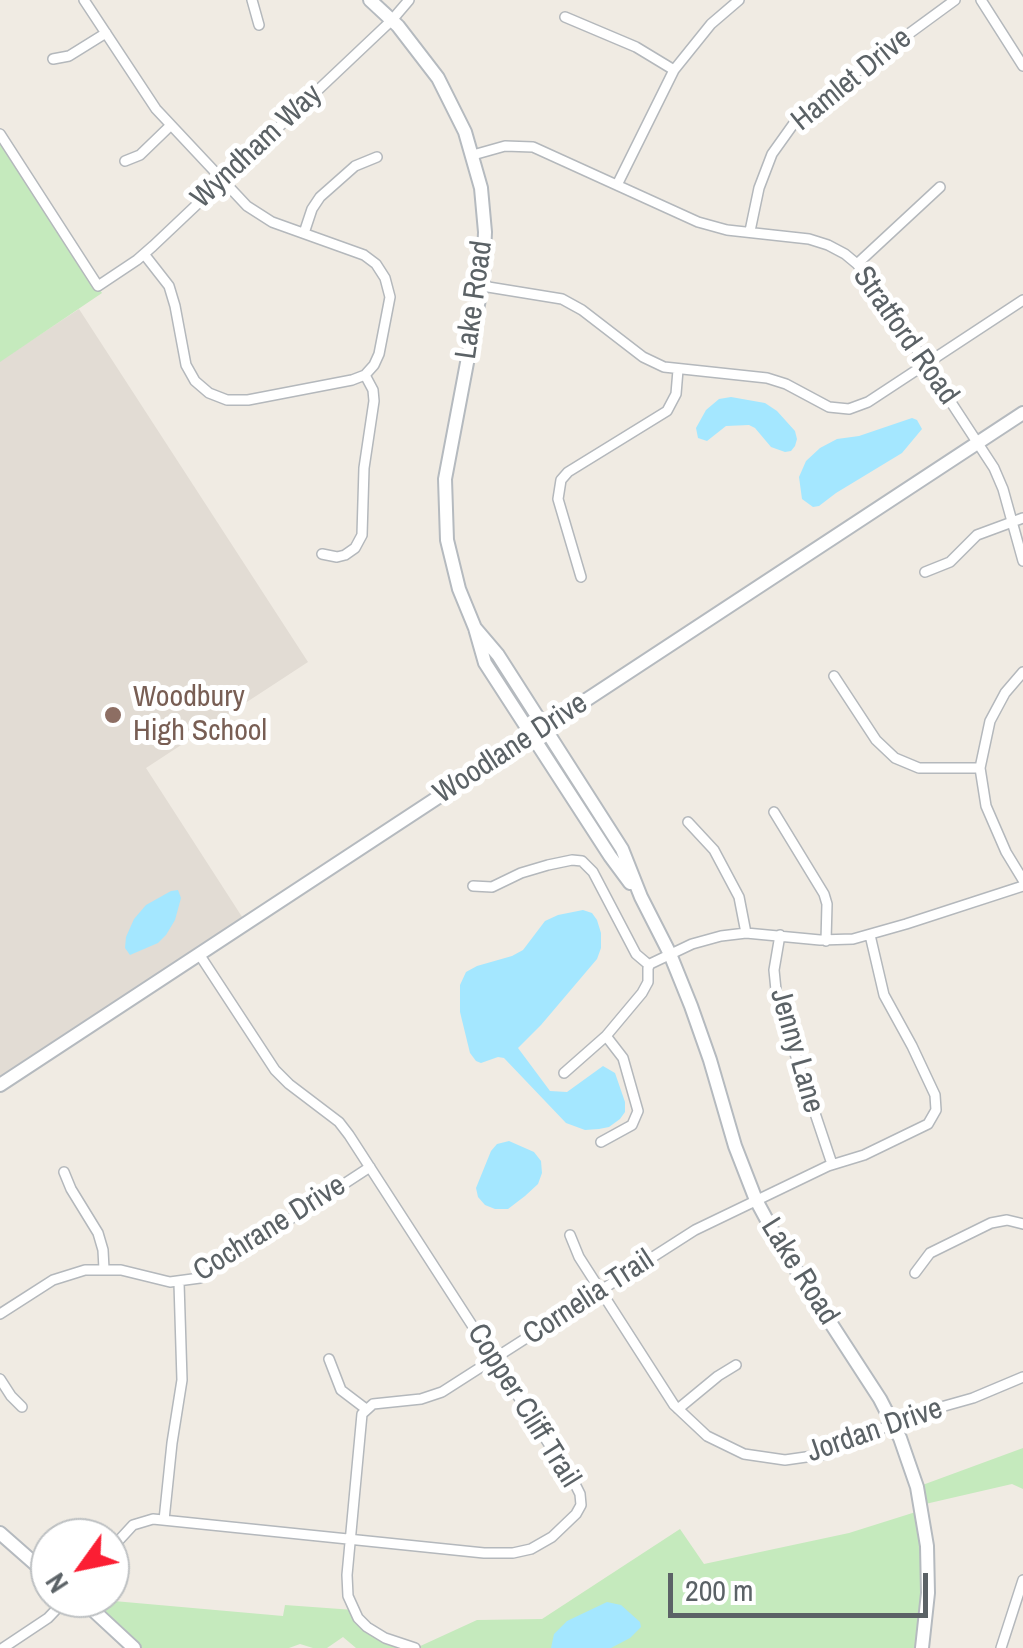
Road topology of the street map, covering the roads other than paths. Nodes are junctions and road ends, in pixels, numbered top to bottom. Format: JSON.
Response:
{"nodes":[{"id":1,"x":84,"y":0,"type":"edge"},
{"id":2,"x":252,"y":0,"type":"edge"},
{"id":3,"x":370,"y":0,"type":"edge"},
{"id":4,"x":409,"y":0,"type":"edge"},
{"id":5,"x":739,"y":0,"type":"edge"},
{"id":6,"x":955,"y":0,"type":"edge"},
{"id":7,"x":980,"y":0,"type":"edge"},
{"id":8,"x":565,"y":17,"type":"dead end"},
{"id":9,"x":392,"y":20,"type":"junction"},
{"id":10,"x":259,"y":25,"type":"dead end"},
{"id":11,"x":106,"y":33,"type":"junction"},
{"id":12,"x":53,"y":59,"type":"dead end"},
{"id":13,"x":1021,"y":59,"type":"edge"},
{"id":14,"x":674,"y":70,"type":"junction"},
{"id":15,"x":170,"y":126,"type":"junction"},
{"id":16,"x":0,"y":134,"type":"edge"},
{"id":17,"x":473,"y":155,"type":"junction"},
{"id":18,"x":376,"y":157,"type":"dead end"},
{"id":19,"x":125,"y":161,"type":"dead end"},
{"id":20,"x":222,"y":180,"type":"junction"},
{"id":21,"x":618,"y":185,"type":"junction"},
{"id":22,"x":940,"y":187,"type":"dead end"},
{"id":23,"x":750,"y":232,"type":"junction"},
{"id":24,"x":304,"y":233,"type":"junction"},
{"id":25,"x":144,"y":254,"type":"junction"},
{"id":26,"x":858,"y":264,"type":"junction"},
{"id":27,"x":482,"y":286,"type":"junction"},
{"id":28,"x":1023,"y":300,"type":"edge"},
{"id":29,"x":926,"y":364,"type":"junction"},
{"id":30,"x":678,"y":370,"type":"junction"},
{"id":31,"x":365,"y":375,"type":"junction"},
{"id":32,"x":1023,"y":413,"type":"edge"},
{"id":33,"x":978,"y":442,"type":"junction"},
{"id":34,"x":1018,"y":519,"type":"edge"},
{"id":35,"x":322,"y":554,"type":"dead end"},
{"id":36,"x":1023,"y":560,"type":"edge"},
{"id":37,"x":925,"y":572,"type":"dead end"},
{"id":38,"x":580,"y":577,"type":"dead end"},
{"id":39,"x":1023,"y":672,"type":"edge"},
{"id":40,"x":834,"y":676,"type":"dead end"},
{"id":41,"x":538,"y":731,"type":"junction"},
{"id":42,"x":980,"y":768,"type":"junction"},
{"id":43,"x":774,"y":812,"type":"dead end"},
{"id":44,"x":688,"y":822,"type":"dead end"},
{"id":45,"x":1023,"y":883,"type":"edge"},
{"id":46,"x":472,"y":886,"type":"dead end"},
{"id":47,"x":746,"y":933,"type":"junction"},
{"id":48,"x":780,"y":935,"type":"junction"},
{"id":49,"x":870,"y":935,"type":"junction"},
{"id":50,"x":826,"y":941,"type":"junction"},
{"id":51,"x":199,"y":954,"type":"junction"},
{"id":52,"x":670,"y":954,"type":"junction"},
{"id":53,"x":649,"y":965,"type":"junction"},
{"id":54,"x":606,"y":1036,"type":"junction"},
{"id":55,"x":564,"y":1073,"type":"dead end"},
{"id":56,"x":0,"y":1085,"type":"edge"},
{"id":57,"x":602,"y":1142,"type":"dead end"},
{"id":58,"x":832,"y":1164,"type":"junction"},
{"id":59,"x":370,"y":1167,"type":"junction"},
{"id":60,"x":64,"y":1172,"type":"dead end"},
{"id":61,"x":756,"y":1200,"type":"junction"},
{"id":62,"x":1023,"y":1224,"type":"edge"},
{"id":63,"x":570,"y":1235,"type":"dead end"},
{"id":64,"x":104,"y":1268,"type":"junction"},
{"id":65,"x":915,"y":1273,"type":"dead end"},
{"id":66,"x":178,"y":1282,"type":"junction"},
{"id":67,"x":601,"y":1291,"type":"junction"},
{"id":68,"x":0,"y":1314,"type":"edge"},
{"id":69,"x":330,"y":1358,"type":"dead end"},
{"id":70,"x":494,"y":1359,"type":"junction"},
{"id":71,"x":736,"y":1365,"type":"dead end"},
{"id":72,"x":1023,"y":1376,"type":"edge"},
{"id":73,"x":0,"y":1379,"type":"edge"},
{"id":74,"x":22,"y":1407,"type":"dead end"},
{"id":75,"x":366,"y":1409,"type":"junction"},
{"id":76,"x":678,"y":1409,"type":"junction"},
{"id":77,"x":893,"y":1423,"type":"junction"},
{"id":78,"x":164,"y":1520,"type":"junction"},
{"id":79,"x":130,"y":1528,"type":"edge"},
{"id":80,"x":0,"y":1534,"type":"edge"},
{"id":81,"x":350,"y":1539,"type":"junction"},
{"id":82,"x":30,"y":1560,"type":"edge"},
{"id":83,"x":1023,"y":1580,"type":"edge"},
{"id":84,"x":48,"y":1618,"type":"edge"},
{"id":85,"x":102,"y":1618,"type":"edge"},
{"id":86,"x":3,"y":1648,"type":"edge"},
{"id":87,"x":134,"y":1648,"type":"edge"},
{"id":88,"x":415,"y":1648,"type":"edge"},
{"id":89,"x":922,"y":1648,"type":"edge"},
{"id":90,"x":1000,"y":1648,"type":"edge"}],
"edges":[{"from":1,"to":11,"type":"street"},
{"from":2,"to":10,"type":"street"},
{"from":3,"to":9,"type":"street","name":"Lake Road"},
{"from":4,"to":9,"type":"street","name":"Wyndham Way"},
{"from":5,"to":14,"type":"street"},
{"from":6,"to":23,"type":"street","name":"Hamlet Drive"},
{"from":7,"to":13,"type":"street"},
{"from":8,"to":14,"type":"street"},
{"from":9,"to":17,"type":"street","name":"Lake Road"},
{"from":9,"to":20,"type":"street","name":"Wyndham Way"},
{"from":11,"to":12,"type":"street"},
{"from":11,"to":15,"type":"street"},
{"from":14,"to":21,"type":"street"},
{"from":15,"to":19,"type":"street"},
{"from":15,"to":20,"type":"street"},
{"from":16,"to":25,"type":"street","name":"Wyndham Way"},
{"from":17,"to":21,"type":"street","name":"Stratford Road"},
{"from":17,"to":27,"type":"street","name":"Lake Road"},
{"from":18,"to":24,"type":"street"},
{"from":20,"to":24,"type":"street"},
{"from":20,"to":25,"type":"street","name":"Wyndham Way"},
{"from":21,"to":23,"type":"street","name":"Stratford Road"},
{"from":22,"to":26,"type":"street"},
{"from":23,"to":26,"type":"street","name":"Stratford Road"},
{"from":24,"to":31,"type":"street"},
{"from":25,"to":31,"type":"street"},
{"from":26,"to":29,"type":"street","name":"Stratford Road"},
{"from":27,"to":30,"type":"street"},
{"from":27,"to":41,"type":"street","name":"Lake Road"},
{"from":28,"to":29,"type":"street"},
{"from":29,"to":30,"type":"street"},
{"from":29,"to":33,"type":"street","name":"Stratford Road"},
{"from":30,"to":38,"type":"street"},
{"from":31,"to":35,"type":"street"},
{"from":32,"to":33,"type":"street","name":"Woodlane Drive"},
{"from":33,"to":34,"type":"street","name":"Stratford Road"},
{"from":33,"to":41,"type":"street","name":"Woodlane Drive"},
{"from":34,"to":36,"type":"street","name":"Stratford Road"},
{"from":34,"to":37,"type":"street"},
{"from":39,"to":42,"type":"street"},
{"from":40,"to":42,"type":"street"},
{"from":41,"to":51,"type":"street","name":"Woodlane Drive"},
{"from":41,"to":52,"type":"street","name":"Lake Road"},
{"from":42,"to":45,"type":"street"},
{"from":43,"to":50,"type":"street"},
{"from":44,"to":47,"type":"street"},
{"from":45,"to":49,"type":"street"},
{"from":46,"to":53,"type":"street"},
{"from":47,"to":48,"type":"street"},
{"from":47,"to":52,"type":"street"},
{"from":48,"to":50,"type":"street"},
{"from":48,"to":58,"type":"street","name":"Jenny Lane"},
{"from":49,"to":50,"type":"street"},
{"from":49,"to":58,"type":"street","name":"Cornelia Trail"},
{"from":51,"to":56,"type":"street","name":"Woodlane Drive"},
{"from":51,"to":59,"type":"street","name":"Copper Cliff Trail"},
{"from":52,"to":53,"type":"street"},
{"from":52,"to":61,"type":"street","name":"Lake Road"},
{"from":53,"to":54,"type":"street"},
{"from":54,"to":55,"type":"street"},
{"from":54,"to":57,"type":"street"},
{"from":58,"to":61,"type":"street","name":"Cornelia Trail"},
{"from":59,"to":66,"type":"street","name":"Cochrane Drive"},
{"from":59,"to":70,"type":"street","name":"Copper Cliff Trail"},
{"from":60,"to":64,"type":"street"},
{"from":61,"to":67,"type":"street","name":"Cornelia Trail"},
{"from":61,"to":77,"type":"street","name":"Lake Road"},
{"from":62,"to":65,"type":"street"},
{"from":63,"to":67,"type":"street","name":"Jordan Drive"},
{"from":64,"to":66,"type":"street","name":"Cochrane Drive"},
{"from":64,"to":68,"type":"street","name":"Cochrane Drive"},
{"from":66,"to":78,"type":"street"},
{"from":67,"to":70,"type":"street","name":"Cornelia Trail"},
{"from":67,"to":76,"type":"street","name":"Jordan Drive"},
{"from":69,"to":75,"type":"street"},
{"from":70,"to":75,"type":"street","name":"Cornelia Trail"},
{"from":70,"to":81,"type":"street","name":"Copper Cliff Trail"},
{"from":71,"to":76,"type":"street"},
{"from":72,"to":77,"type":"street","name":"Jordan Drive"},
{"from":73,"to":74,"type":"street"},
{"from":75,"to":81,"type":"street"},
{"from":76,"to":77,"type":"street","name":"Jordan Drive"},
{"from":77,"to":89,"type":"street","name":"Lake Road"},
{"from":78,"to":79,"type":"street","name":"Copper Cliff Trail"},
{"from":78,"to":81,"type":"street","name":"Copper Cliff Trail"},
{"from":80,"to":82,"type":"street"},
{"from":81,"to":88,"type":"street"},
{"from":83,"to":90,"type":"street"},
{"from":84,"to":86,"type":"street"},
{"from":85,"to":87,"type":"street"}]}
